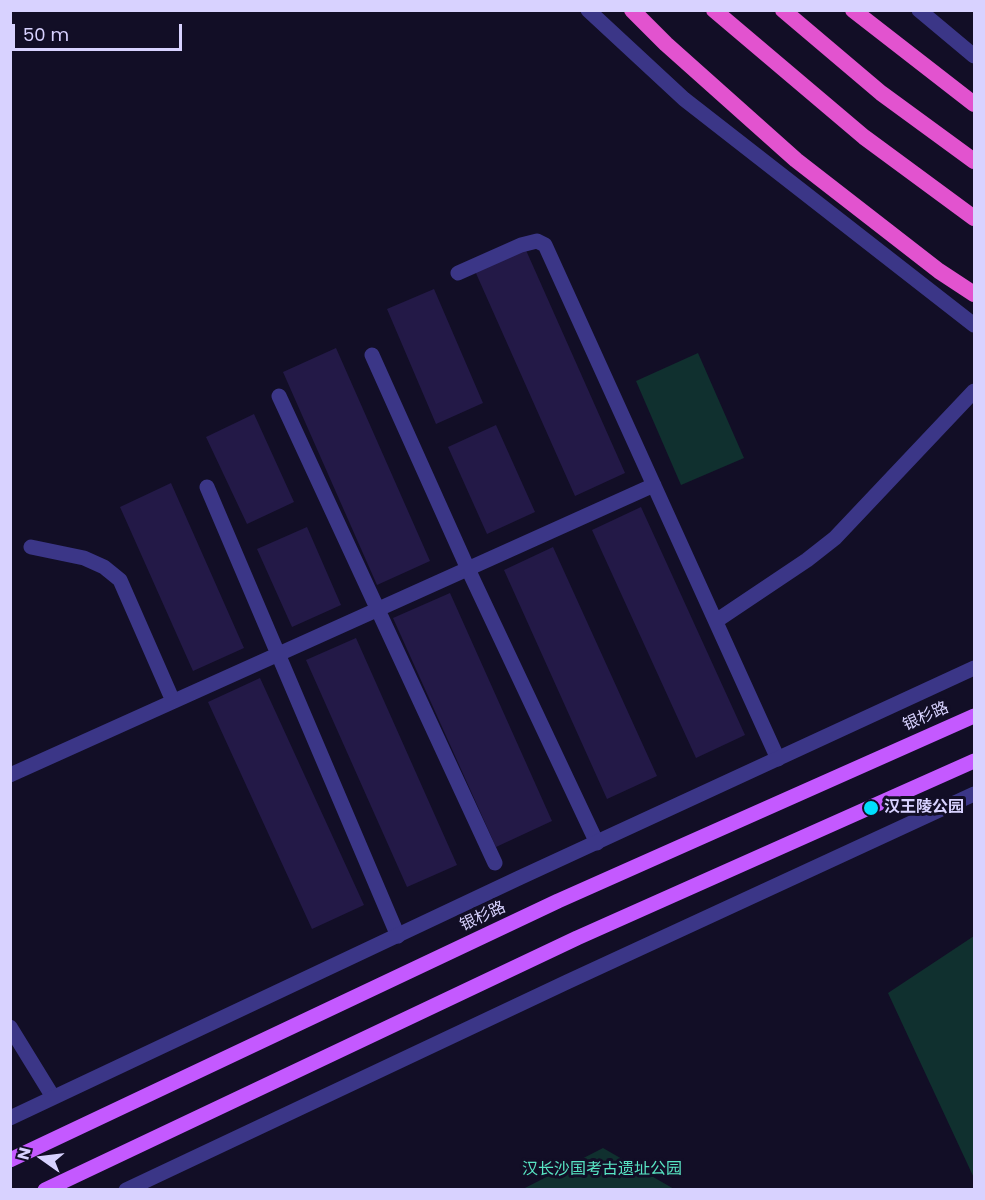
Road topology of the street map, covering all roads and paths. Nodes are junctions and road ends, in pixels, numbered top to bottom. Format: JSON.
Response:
{"nodes":[{"id":1,"x":588,"y":10,"type":"edge"},
{"id":2,"x":632,"y":10,"type":"edge"},
{"id":3,"x":714,"y":10,"type":"edge"},
{"id":4,"x":783,"y":10,"type":"edge"},
{"id":5,"x":853,"y":10,"type":"edge"},
{"id":6,"x":919,"y":10,"type":"edge"},
{"id":7,"x":975,"y":56,"type":"edge"},
{"id":8,"x":975,"y":104,"type":"edge"},
{"id":9,"x":975,"y":161,"type":"edge"},
{"id":10,"x":975,"y":218,"type":"edge"},
{"id":11,"x":458,"y":273,"type":"dead end"},
{"id":12,"x":975,"y":294,"type":"edge"},
{"id":13,"x":975,"y":325,"type":"edge"},
{"id":14,"x":372,"y":355,"type":"dead end"},
{"id":15,"x":975,"y":391,"type":"edge"},
{"id":16,"x":279,"y":396,"type":"dead end"},
{"id":17,"x":654,"y":485,"type":"junction"},
{"id":18,"x":207,"y":487,"type":"dead end"},
{"id":19,"x":31,"y":547,"type":"dead end"},
{"id":20,"x":468,"y":569,"type":"junction"},
{"id":21,"x":379,"y":609,"type":"junction"},
{"id":22,"x":716,"y":621,"type":"junction"},
{"id":23,"x":278,"y":654,"type":"junction"},
{"id":24,"x":975,"y":668,"type":"edge"},
{"id":25,"x":173,"y":701,"type":"junction"},
{"id":26,"x":975,"y":716,"type":"edge"},
{"id":27,"x":778,"y":759,"type":"junction"},
{"id":28,"x":975,"y":761,"type":"edge"},
{"id":29,"x":10,"y":775,"type":"edge"},
{"id":30,"x":975,"y":794,"type":"edge"},
{"id":31,"x":597,"y":843,"type":"junction"},
{"id":32,"x":495,"y":863,"type":"dead end"},
{"id":33,"x":398,"y":936,"type":"junction"},
{"id":34,"x":10,"y":1027,"type":"edge"},
{"id":35,"x":16,"y":1049,"type":"edge"},
{"id":36,"x":53,"y":1097,"type":"junction"},
{"id":37,"x":10,"y":1118,"type":"edge"},
{"id":38,"x":10,"y":1160,"type":"edge"},
{"id":39,"x":45,"y":1190,"type":"edge"},
{"id":40,"x":126,"y":1190,"type":"edge"}],
"edges":[{"from":1,"to":13,"type":"street"},
{"from":2,"to":12,"type":"highway"},
{"from":3,"to":10,"type":"highway"},
{"from":4,"to":9,"type":"highway"},
{"from":5,"to":8,"type":"highway"},
{"from":6,"to":7,"type":"street"},
{"from":11,"to":17,"type":"street"},
{"from":14,"to":20,"type":"street"},
{"from":15,"to":22,"type":"street"},
{"from":16,"to":21,"type":"street"},
{"from":17,"to":20,"type":"street"},
{"from":17,"to":22,"type":"street"},
{"from":18,"to":23,"type":"street"},
{"from":19,"to":25,"type":"street"},
{"from":20,"to":21,"type":"street"},
{"from":20,"to":31,"type":"street"},
{"from":21,"to":23,"type":"street"},
{"from":21,"to":32,"type":"street"},
{"from":22,"to":27,"type":"street"},
{"from":23,"to":25,"type":"street"},
{"from":23,"to":33,"type":"street"},
{"from":24,"to":27,"type":"street"},
{"from":25,"to":29,"type":"street"},
{"from":26,"to":38,"type":"main road","name":"银杉路"},
{"from":27,"to":31,"type":"street"},
{"from":28,"to":39,"type":"main road"},
{"from":30,"to":40,"type":"street"},
{"from":31,"to":33,"type":"street"},
{"from":33,"to":36,"type":"street"},
{"from":34,"to":35,"type":"street"},
{"from":35,"to":36,"type":"street"},
{"from":36,"to":37,"type":"street"}]}
